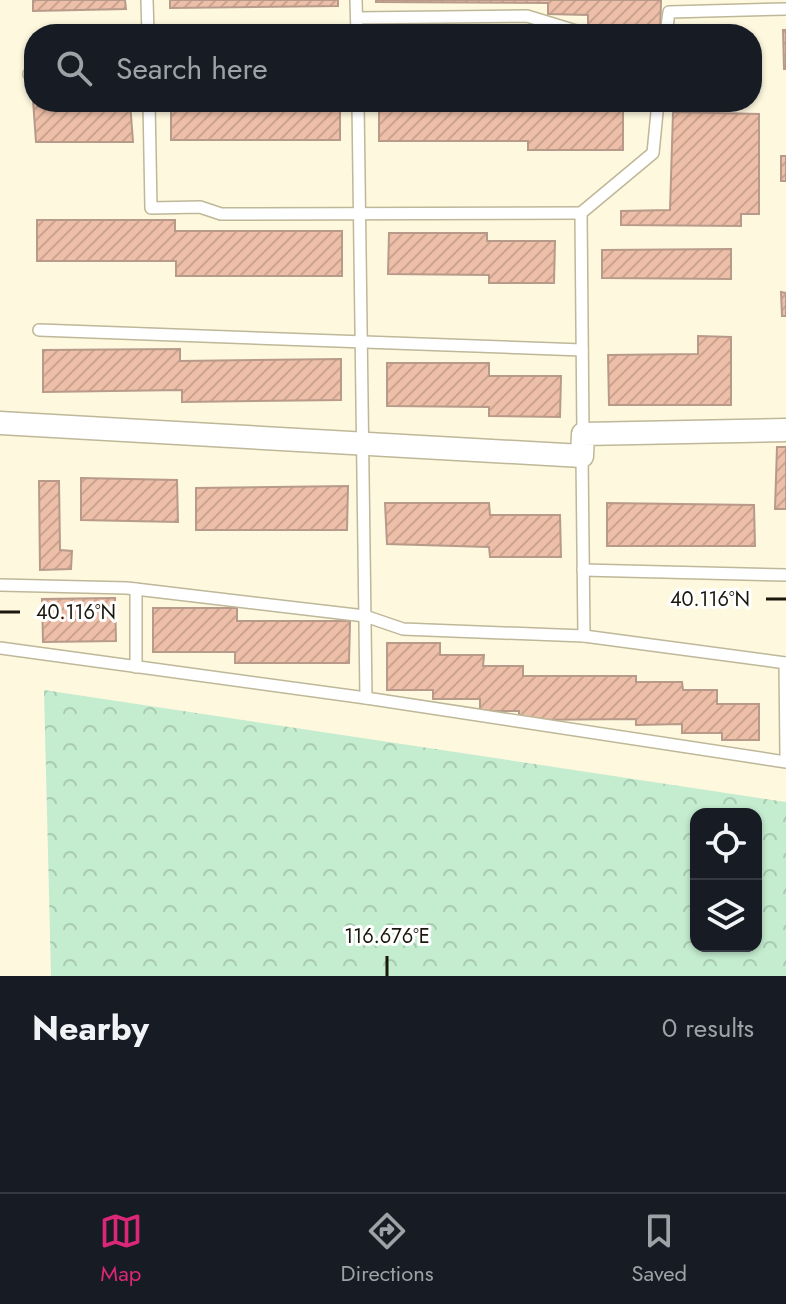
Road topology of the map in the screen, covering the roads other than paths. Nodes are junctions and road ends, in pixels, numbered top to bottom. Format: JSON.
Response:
{"nodes":[{"id":1,"x":147,"y":0,"type":"edge"},
{"id":2,"x":356,"y":0,"type":"edge"},
{"id":3,"x":669,"y":6,"type":"edge"},
{"id":4,"x":786,"y":9,"type":"edge"},
{"id":5,"x":357,"y":18,"type":"junction"},
{"id":6,"x":148,"y":24,"type":"edge"},
{"id":7,"x":357,"y":24,"type":"edge"},
{"id":8,"x":553,"y":24,"type":"edge"},
{"id":9,"x":149,"y":112,"type":"edge"},
{"id":10,"x":358,"y":112,"type":"edge"},
{"id":11,"x":657,"y":112,"type":"edge"},
{"id":12,"x":581,"y":213,"type":"junction"},
{"id":13,"x":360,"y":214,"type":"junction"},
{"id":14,"x":39,"y":330,"type":"dead end"},
{"id":15,"x":362,"y":343,"type":"junction"},
{"id":16,"x":582,"y":350,"type":"junction"},
{"id":17,"x":0,"y":423,"type":"edge"},
{"id":18,"x":786,"y":430,"type":"edge"},
{"id":19,"x":364,"y":443,"type":"junction"},
{"id":20,"x":582,"y":445,"type":"junction"},
{"id":21,"x":583,"y":570,"type":"junction"},
{"id":22,"x":786,"y":575,"type":"edge"},
{"id":23,"x":0,"y":585,"type":"edge"},
{"id":24,"x":136,"y":589,"type":"junction"},
{"id":25,"x":365,"y":616,"type":"junction"},
{"id":26,"x":584,"y":636,"type":"junction"},
{"id":27,"x":0,"y":648,"type":"edge"},
{"id":28,"x":785,"y":663,"type":"edge"},
{"id":29,"x":136,"y":667,"type":"junction"},
{"id":30,"x":366,"y":698,"type":"junction"},
{"id":31,"x":786,"y":759,"type":"edge"}],
"edges":[{"from":1,"to":6,"type":"lane"},
{"from":2,"to":5,"type":"lane"},
{"from":3,"to":4,"type":"lane"},
{"from":5,"to":7,"type":"lane"},
{"from":5,"to":8,"type":"lane"},
{"from":9,"to":13,"type":"lane"},
{"from":10,"to":13,"type":"lane"},
{"from":11,"to":12,"type":"lane"},
{"from":12,"to":13,"type":"lane"},
{"from":12,"to":16,"type":"lane"},
{"from":13,"to":15,"type":"lane"},
{"from":14,"to":15,"type":"lane"},
{"from":15,"to":16,"type":"lane"},
{"from":15,"to":19,"type":"lane"},
{"from":16,"to":20,"type":"lane"},
{"from":17,"to":19,"type":"street"},
{"from":18,"to":20,"type":"street"},
{"from":19,"to":20,"type":"street"},
{"from":19,"to":25,"type":"lane"},
{"from":20,"to":21,"type":"lane"},
{"from":21,"to":22,"type":"lane"},
{"from":21,"to":26,"type":"lane"},
{"from":23,"to":24,"type":"lane"},
{"from":24,"to":25,"type":"lane"},
{"from":24,"to":29,"type":"lane"},
{"from":25,"to":26,"type":"lane"},
{"from":25,"to":30,"type":"lane"},
{"from":26,"to":28,"type":"lane"},
{"from":27,"to":29,"type":"lane"},
{"from":28,"to":31,"type":"lane"},
{"from":29,"to":30,"type":"lane"},
{"from":30,"to":31,"type":"lane"}]}
